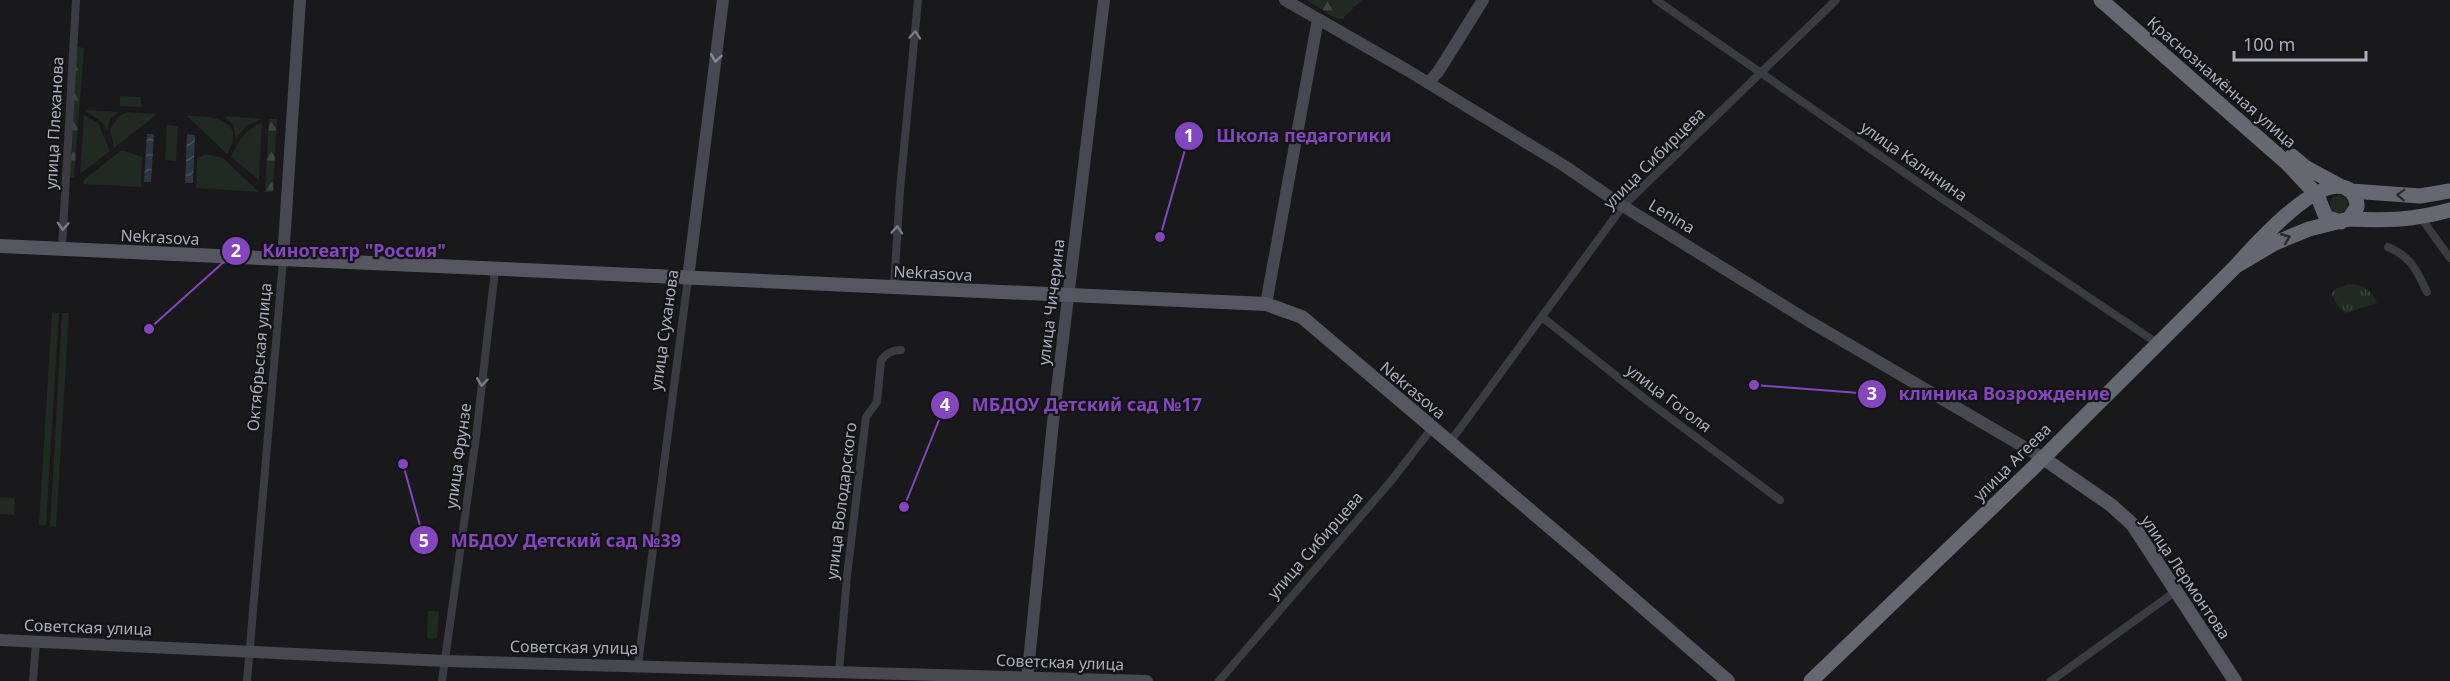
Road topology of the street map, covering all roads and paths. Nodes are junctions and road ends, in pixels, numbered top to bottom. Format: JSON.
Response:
{"nodes":[{"id":1,"x":76,"y":0,"type":"edge"},
{"id":2,"x":300,"y":0,"type":"edge"},
{"id":3,"x":723,"y":0,"type":"edge"},
{"id":4,"x":918,"y":0,"type":"edge"},
{"id":5,"x":1104,"y":0,"type":"edge"},
{"id":6,"x":1285,"y":0,"type":"edge"},
{"id":7,"x":1483,"y":0,"type":"edge"},
{"id":8,"x":1656,"y":0,"type":"edge"},
{"id":9,"x":1836,"y":0,"type":"edge"},
{"id":10,"x":2101,"y":0,"type":"edge"},
{"id":11,"x":2113,"y":0,"type":"edge"},
{"id":12,"x":1318,"y":19,"type":"junction"},
{"id":13,"x":1762,"y":73,"type":"junction"},
{"id":14,"x":1428,"y":83,"type":"junction"},
{"id":15,"x":2345,"y":189,"type":"junction"},
{"id":16,"x":2450,"y":190,"type":"edge"},
{"id":17,"x":2317,"y":195,"type":"junction"},
{"id":18,"x":1623,"y":206,"type":"junction"},
{"id":19,"x":2450,"y":210,"type":"edge"},
{"id":20,"x":2421,"y":218,"type":"junction"},
{"id":21,"x":2345,"y":220,"type":"junction"},
{"id":22,"x":0,"y":246,"type":"edge"},
{"id":23,"x":2388,"y":247,"type":"dead end"},
{"id":24,"x":62,"y":249,"type":"junction"},
{"id":25,"x":2450,"y":258,"type":"edge"},
{"id":26,"x":283,"y":260,"type":"junction"},
{"id":27,"x":2236,"y":266,"type":"junction"},
{"id":28,"x":495,"y":270,"type":"junction"},
{"id":29,"x":688,"y":278,"type":"junction"},
{"id":30,"x":894,"y":288,"type":"junction"},
{"id":31,"x":2427,"y":292,"type":"dead end"},
{"id":32,"x":1069,"y":297,"type":"junction"},
{"id":33,"x":1266,"y":304,"type":"junction"},
{"id":34,"x":1542,"y":316,"type":"junction"},
{"id":35,"x":2157,"y":343,"type":"junction"},
{"id":36,"x":902,"y":350,"type":"dead end"},
{"id":37,"x":1432,"y":428,"type":"junction"},
{"id":38,"x":1450,"y":442,"type":"junction"},
{"id":39,"x":2043,"y":458,"type":"junction"},
{"id":40,"x":1780,"y":500,"type":"dead end"},
{"id":41,"x":2176,"y":591,"type":"junction"},
{"id":42,"x":0,"y":640,"type":"edge"},
{"id":43,"x":36,"y":642,"type":"junction"},
{"id":44,"x":249,"y":651,"type":"junction"},
{"id":45,"x":445,"y":661,"type":"junction"},
{"id":46,"x":638,"y":665,"type":"junction"},
{"id":47,"x":832,"y":675,"type":"edge"},
{"id":48,"x":1027,"y":679,"type":"edge"},
{"id":49,"x":1811,"y":680,"type":"edge"},
{"id":50,"x":33,"y":681,"type":"edge"},
{"id":51,"x":247,"y":681,"type":"edge"},
{"id":52,"x":442,"y":681,"type":"edge"},
{"id":53,"x":1147,"y":681,"type":"edge"},
{"id":54,"x":1219,"y":681,"type":"edge"},
{"id":55,"x":1728,"y":681,"type":"edge"},
{"id":56,"x":2051,"y":681,"type":"edge"},
{"id":57,"x":2235,"y":681,"type":"edge"}],
"edges":[{"from":1,"to":24,"type":"street","name":"улица Плеханова","one_way":true},
{"from":2,"to":26,"type":"main road","name":"Октябрьская улица"},
{"from":3,"to":29,"type":"main road","name":"улица Суханова","one_way":true},
{"from":30,"to":4,"type":"street","one_way":true},
{"from":5,"to":32,"type":"main road","name":"улица Чичерина"},
{"from":6,"to":12,"type":"main road","name":"Lenina"},
{"from":7,"to":14,"type":"main road"},
{"from":8,"to":13,"type":"street","name":"улица Калинина"},
{"from":9,"to":13,"type":"street","name":"улица Сибирцева"},
{"from":10,"to":17,"type":"highway","name":"Краснознамённая улица"},
{"from":11,"to":15,"type":"highway","name":"Краснознамённая улица"},
{"from":12,"to":14,"type":"main road","name":"Lenina"},
{"from":12,"to":33,"type":"main road"},
{"from":13,"to":18,"type":"street","name":"улица Сибирцева"},
{"from":13,"to":35,"type":"street","name":"улица Калинина"},
{"from":14,"to":18,"type":"main road","name":"Lenina"},
{"from":16,"to":15,"type":"highway","one_way":true},
{"from":15,"to":17,"type":"highway"},
{"from":15,"to":21,"type":"highway"},
{"from":17,"to":21,"type":"highway"},
{"from":17,"to":27,"type":"highway","name":"улица Агеева"},
{"from":18,"to":34,"type":"street","name":"улица Сибирцева"},
{"from":18,"to":39,"type":"main road","name":"Lenina"},
{"from":19,"to":20,"type":"highway","name":"улица Агеева"},
{"from":20,"to":21,"type":"highway","name":"улица Агеева"},
{"from":20,"to":25,"type":"street"},
{"from":27,"to":21,"type":"highway","name":"улица Агеева","one_way":true},
{"from":22,"to":24,"type":"main road","name":"Nekrasova"},
{"from":23,"to":31,"type":"street"},
{"from":24,"to":26,"type":"main road","name":"Nekrasova"},
{"from":26,"to":28,"type":"main road","name":"Nekrasova"},
{"from":26,"to":44,"type":"street","name":"Октябрьская улица"},
{"from":27,"to":35,"type":"highway","name":"улица Агеева"},
{"from":28,"to":29,"type":"main road","name":"Nekrasova"},
{"from":28,"to":45,"type":"street","name":"улица Фрунзе","one_way":true},
{"from":29,"to":30,"type":"main road","name":"Nekrasova"},
{"from":29,"to":46,"type":"street","name":"улица Суханова"},
{"from":30,"to":32,"type":"main road","name":"Nekrasova"},
{"from":32,"to":33,"type":"main road","name":"Nekrasova"},
{"from":32,"to":48,"type":"main road","name":"улица Чичерина"},
{"from":33,"to":37,"type":"main road","name":"Nekrasova"},
{"from":34,"to":38,"type":"street","name":"улица Сибирцева"},
{"from":34,"to":40,"type":"street","name":"улица Гоголя"},
{"from":35,"to":39,"type":"highway","name":"улица Агеева"},
{"from":36,"to":47,"type":"street","name":"улица Володарского"},
{"from":37,"to":38,"type":"main road","name":"Nekrasova"},
{"from":37,"to":54,"type":"street","name":"улица Сибирцева"},
{"from":38,"to":55,"type":"main road","name":"Nekrasova"},
{"from":39,"to":41,"type":"main road","name":"улица Лермонтова"},
{"from":39,"to":49,"type":"highway","name":"улица Агеева"},
{"from":41,"to":56,"type":"street"},
{"from":41,"to":57,"type":"main road","name":"улица Лермонтова"},
{"from":42,"to":43,"type":"main road","name":"Советская улица"},
{"from":43,"to":44,"type":"main road","name":"Советская улица"},
{"from":43,"to":50,"type":"street"},
{"from":44,"to":45,"type":"main road","name":"Советская улица"},
{"from":44,"to":51,"type":"street","name":"Октябрьская улица"},
{"from":45,"to":46,"type":"main road","name":"Советская улица"},
{"from":45,"to":52,"type":"street","name":"улица Фрунзе"},
{"from":46,"to":47,"type":"main road","name":"Советская улица"},
{"from":47,"to":48,"type":"main road","name":"Советская улица"},
{"from":48,"to":53,"type":"main road","name":"Советская улица"}]}
